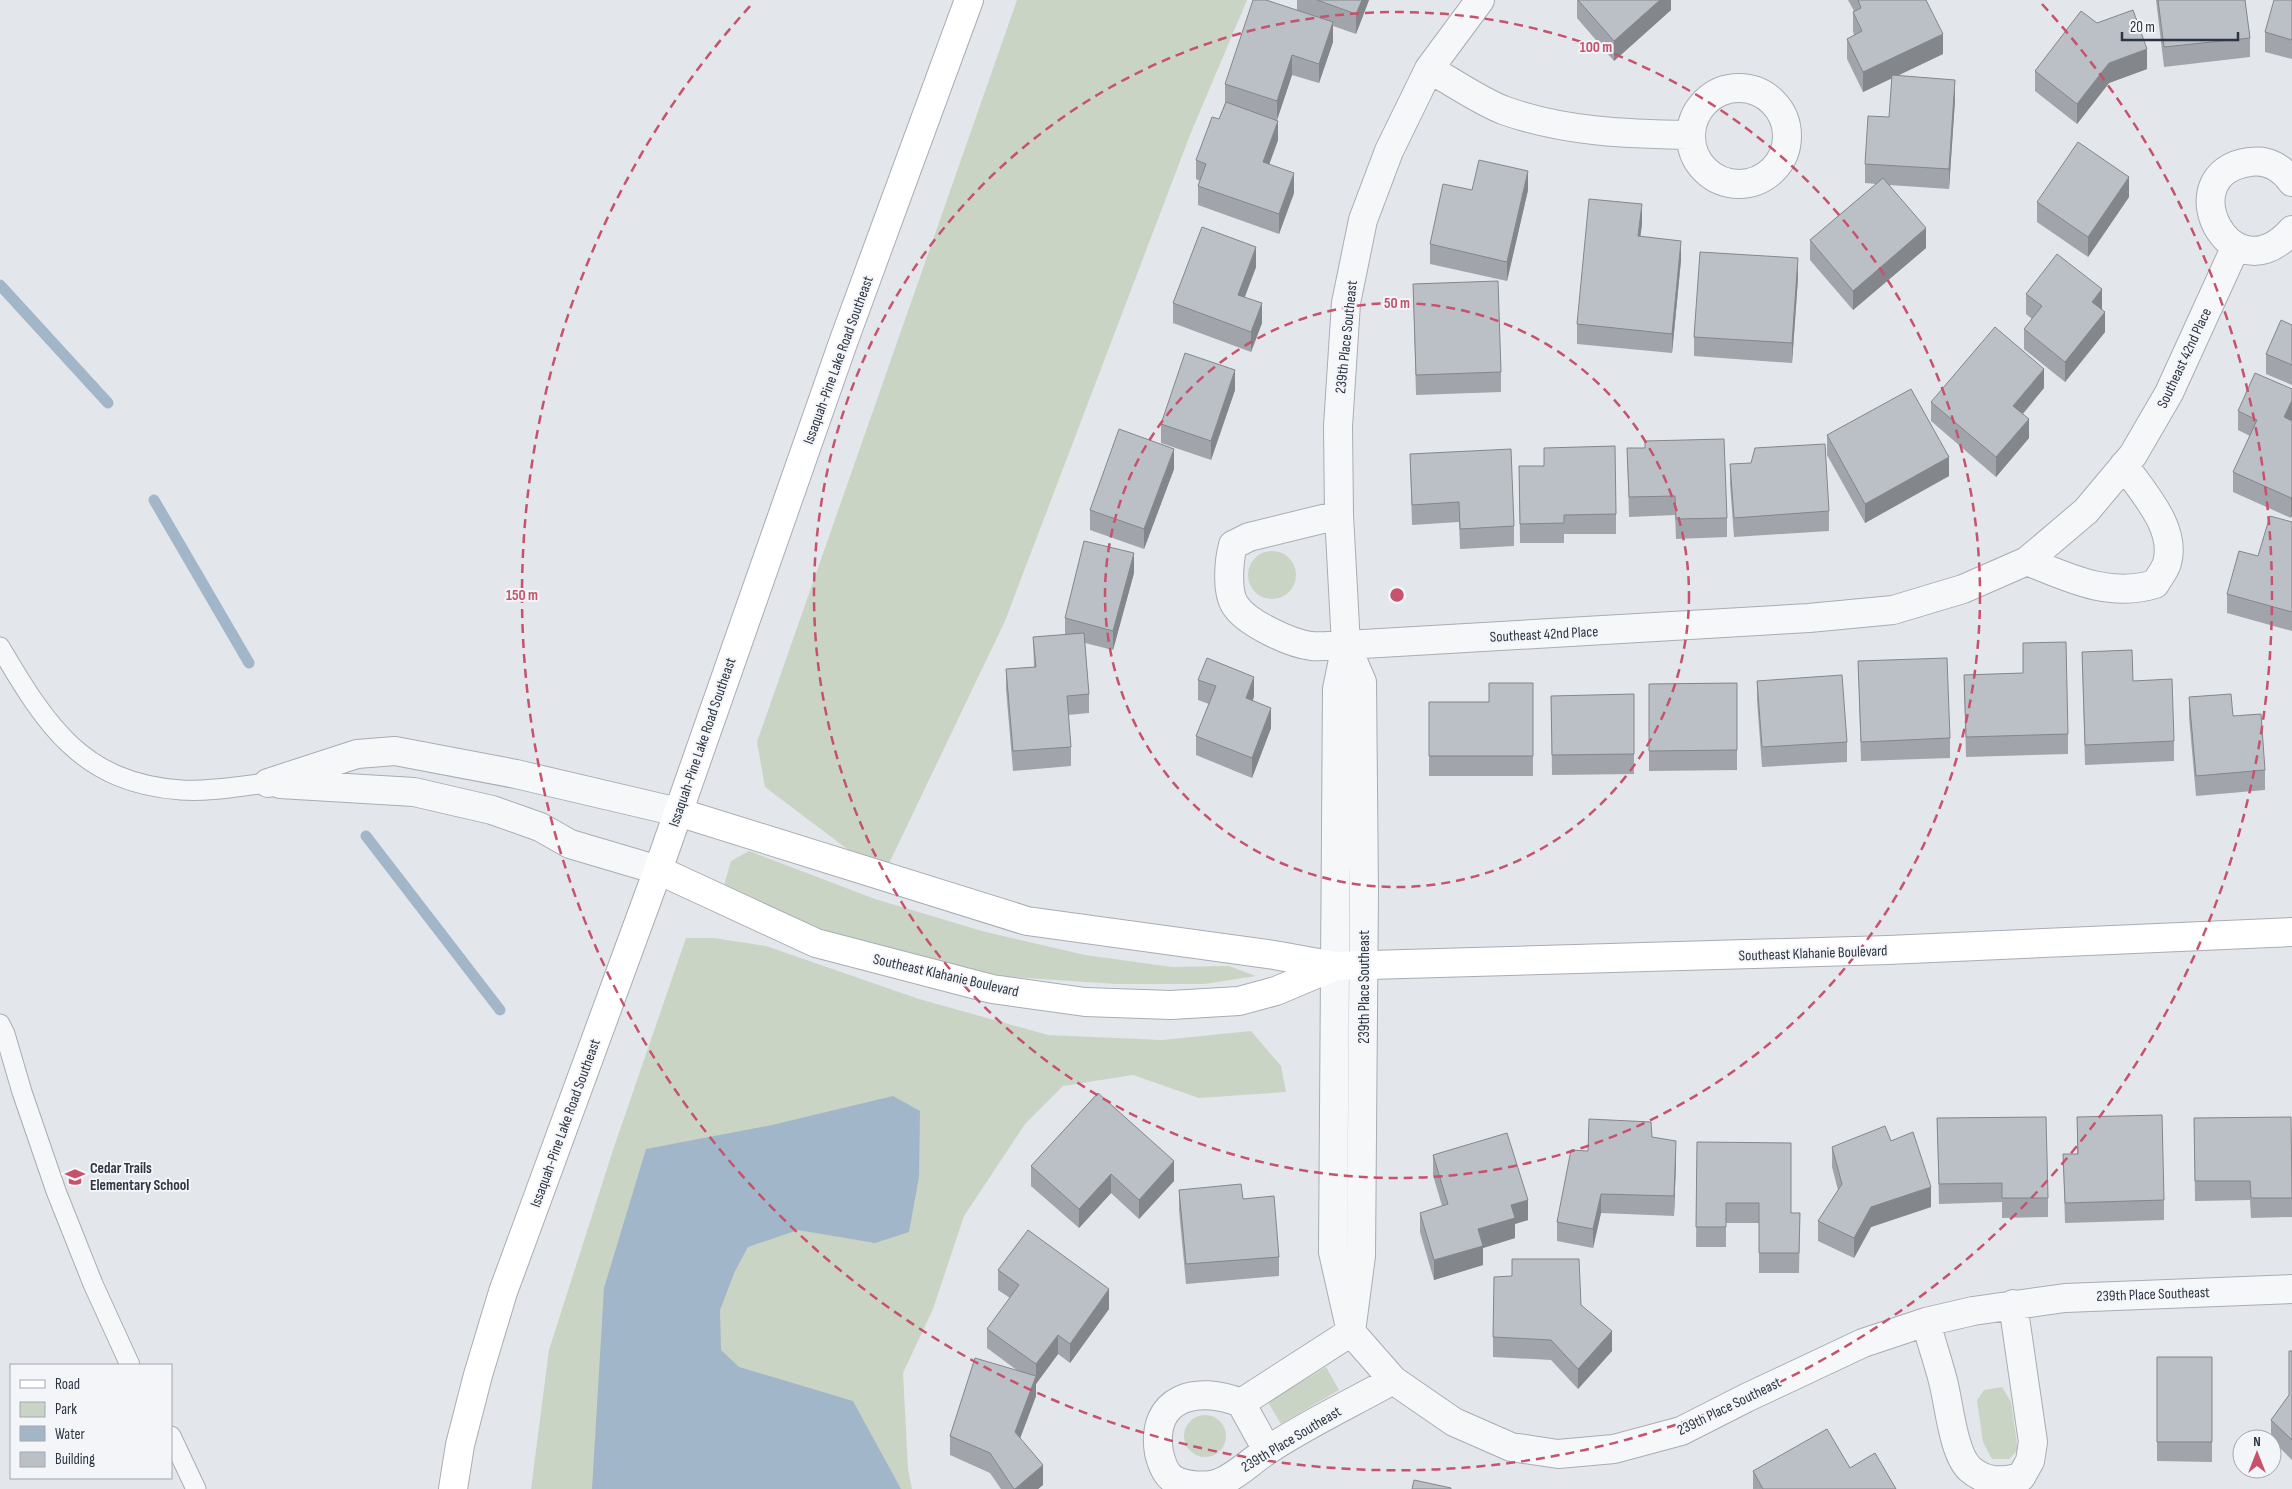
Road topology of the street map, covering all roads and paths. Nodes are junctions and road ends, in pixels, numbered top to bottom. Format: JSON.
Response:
{"nodes":[{"id":1,"x":969,"y":0,"type":"edge"},
{"id":2,"x":1480,"y":0,"type":"edge"},
{"id":3,"x":1429,"y":69,"type":"junction"},
{"id":4,"x":1691,"y":135,"type":"dead end"},
{"id":5,"x":2292,"y":182,"type":"edge"},
{"id":6,"x":2292,"y":230,"type":"edge"},
{"id":7,"x":2236,"y":246,"type":"junction"},
{"id":8,"x":2124,"y":466,"type":"junction"},
{"id":9,"x":1339,"y":515,"type":"junction"},
{"id":10,"x":2027,"y":561,"type":"junction"},
{"id":11,"x":1346,"y":645,"type":"junction"},
{"id":12,"x":0,"y":648,"type":"edge"},
{"id":13,"x":268,"y":783,"type":"junction"},
{"id":14,"x":678,"y":812,"type":"junction"},
{"id":15,"x":658,"y":870,"type":"junction"},
{"id":16,"x":2292,"y":932,"type":"edge"},
{"id":17,"x":1335,"y":966,"type":"junction"},
{"id":18,"x":1364,"y":967,"type":"junction"},
{"id":19,"x":0,"y":1024,"type":"edge"},
{"id":20,"x":2292,"y":1289,"type":"edge"},
{"id":21,"x":2013,"y":1304,"type":"junction"},
{"id":22,"x":1926,"y":1322,"type":"junction"},
{"id":23,"x":1351,"y":1332,"type":"junction"},
{"id":24,"x":130,"y":1364,"type":"edge"},
{"id":25,"x":1393,"y":1380,"type":"junction"},
{"id":26,"x":1241,"y":1403,"type":"junction"},
{"id":27,"x":172,"y":1438,"type":"edge"},
{"id":28,"x":1267,"y":1450,"type":"junction"},
{"id":29,"x":196,"y":1489,"type":"edge"},
{"id":30,"x":453,"y":1489,"type":"edge"}],
"edges":[{"from":1,"to":14,"type":"street","name":"Issaquah-Pine Lake Road Southeast"},
{"from":2,"to":3,"type":"street","name":"239th Place Southeast"},
{"from":3,"to":4,"type":"street"},
{"from":3,"to":9,"type":"street","name":"239th Place Southeast"},
{"from":5,"to":7,"type":"street"},
{"from":6,"to":7,"type":"street"},
{"from":7,"to":8,"type":"street","name":"Southeast 42nd Place"},
{"from":8,"to":10,"type":"street","name":"Southeast 42nd Place"},
{"from":8,"to":10,"type":"street"},
{"from":9,"to":11,"type":"street","name":"239th Place Southeast"},
{"from":9,"to":11,"type":"street","name":"Southeast 42nd Place"},
{"from":10,"to":11,"type":"street","name":"Southeast 42nd Place"},
{"from":11,"to":17,"type":"street","name":"239th Place Southeast"},
{"from":11,"to":18,"type":"street","name":"239th Place Southeast"},
{"from":12,"to":13,"type":"lane"},
{"from":13,"to":14,"type":"street"},
{"from":13,"to":15,"type":"street"},
{"from":14,"to":15,"type":"street","name":"Issaquah-Pine Lake Road Southeast"},
{"from":14,"to":17,"type":"street","name":"Southeast Klahanie Boulevard"},
{"from":15,"to":17,"type":"street","name":"Southeast Klahanie Boulevard"},
{"from":15,"to":30,"type":"street","name":"Issaquah-Pine Lake Road Southeast"},
{"from":16,"to":18,"type":"street","name":"Southeast Klahanie Boulevard"},
{"from":17,"to":18,"type":"street","name":"Southeast Klahanie Boulevard"},
{"from":17,"to":23,"type":"street","name":"239th Place Southeast"},
{"from":18,"to":23,"type":"street","name":"239th Place Southeast"},
{"from":19,"to":24,"type":"lane"},
{"from":20,"to":21,"type":"street","name":"239th Place Southeast"},
{"from":21,"to":22,"type":"street","name":"239th Place Southeast"},
{"from":21,"to":22,"type":"street"},
{"from":22,"to":25,"type":"street","name":"239th Place Southeast"},
{"from":23,"to":25,"type":"street","name":"239th Place Southeast"},
{"from":23,"to":26,"type":"street"},
{"from":25,"to":28,"type":"street","name":"239th Place Southeast"},
{"from":26,"to":28,"type":"street"},
{"from":26,"to":28,"type":"street","name":"239th Place Southeast"},
{"from":27,"to":29,"type":"lane"}]}
